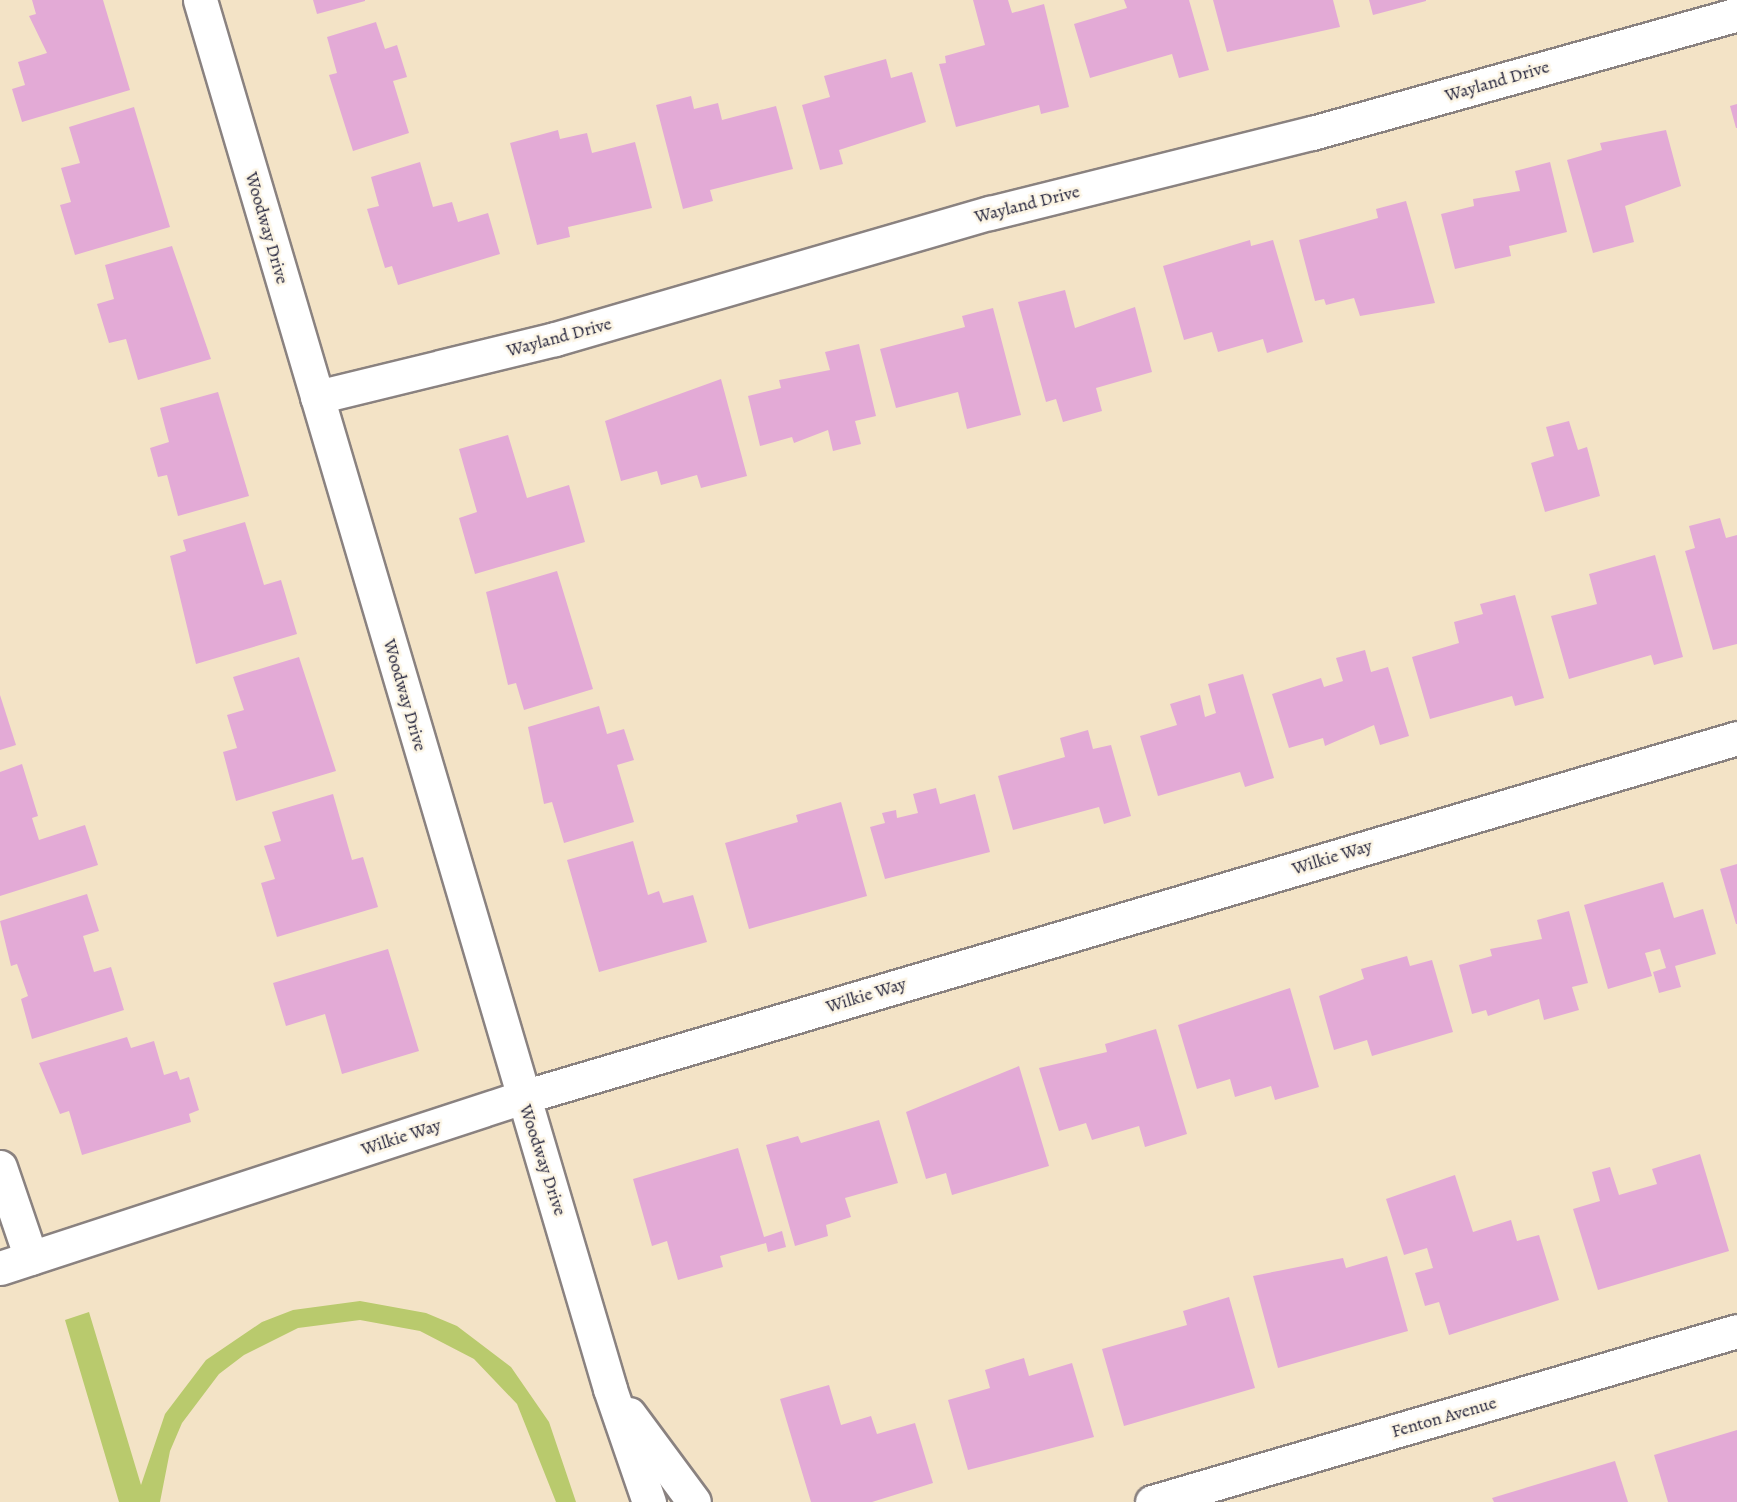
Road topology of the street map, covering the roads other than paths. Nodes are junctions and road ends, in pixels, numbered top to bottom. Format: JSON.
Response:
{"nodes":[{"id":1,"x":200,"y":0,"type":"edge"},
{"id":2,"x":1737,"y":14,"type":"edge"},
{"id":3,"x":317,"y":397,"type":"junction"},
{"id":4,"x":1737,"y":738,"type":"edge"},
{"id":5,"x":523,"y":1097,"type":"junction"},
{"id":6,"x":0,"y":1167,"type":"edge"},
{"id":7,"x":31,"y":1258,"type":"junction"},
{"id":8,"x":0,"y":1268,"type":"edge"},
{"id":9,"x":1737,"y":1332,"type":"edge"},
{"id":10,"x":610,"y":1389,"type":"junction"},
{"id":11,"x":649,"y":1502,"type":"edge"},
{"id":12,"x":694,"y":1502,"type":"edge"},
{"id":13,"x":1152,"y":1502,"type":"edge"}],
"edges":[{"from":1,"to":3,"type":"street","name":"Woodway Drive"},
{"from":2,"to":3,"type":"street","name":"Wayland Drive"},
{"from":3,"to":5,"type":"street","name":"Woodway Drive"},
{"from":4,"to":5,"type":"street","name":"Wilkie Way"},
{"from":5,"to":7,"type":"street","name":"Wilkie Way"},
{"from":5,"to":10,"type":"street","name":"Woodway Drive"},
{"from":6,"to":7,"type":"street"},
{"from":7,"to":8,"type":"street","name":"Wilkie Way"},
{"from":9,"to":13,"type":"street","name":"Fenton Avenue"},
{"from":10,"to":11,"type":"street","name":"Woodway Drive"},
{"from":10,"to":12,"type":"street","name":"Woodway Drive"}]}
